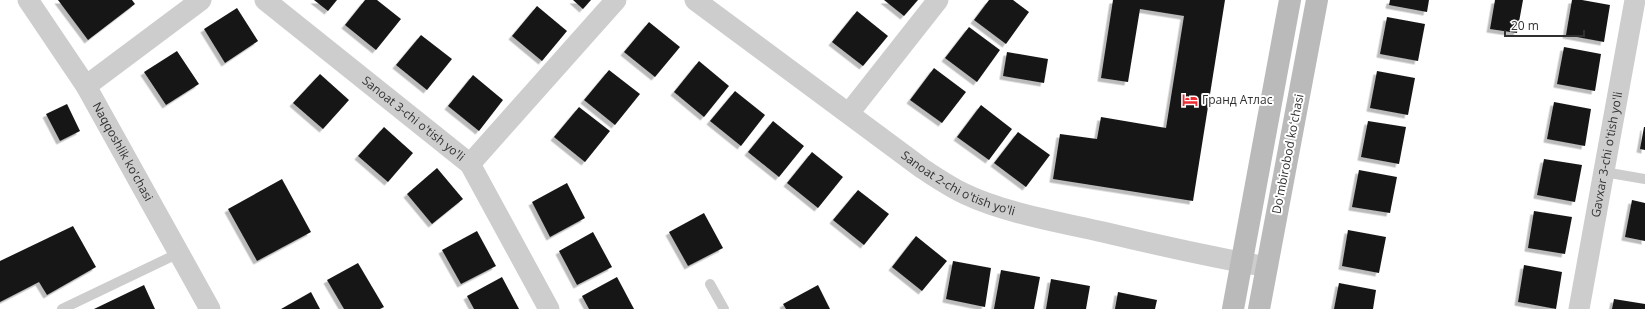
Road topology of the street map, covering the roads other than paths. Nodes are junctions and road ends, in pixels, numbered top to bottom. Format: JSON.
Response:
{"nodes":[{"id":1,"x":28,"y":0,"type":"edge"},
{"id":2,"x":201,"y":0,"type":"edge"},
{"id":3,"x":265,"y":0,"type":"edge"},
{"id":4,"x":616,"y":0,"type":"edge"},
{"id":5,"x":695,"y":0,"type":"edge"},
{"id":6,"x":938,"y":0,"type":"edge"},
{"id":7,"x":1290,"y":0,"type":"edge"},
{"id":8,"x":1317,"y":0,"type":"edge"},
{"id":9,"x":1635,"y":0,"type":"edge"},
{"id":10,"x":86,"y":86,"type":"junction"},
{"id":11,"x":849,"y":113,"type":"junction"},
{"id":12,"x":470,"y":164,"type":"junction"},
{"id":13,"x":1604,"y":172,"type":"junction"},
{"id":14,"x":1645,"y":179,"type":"edge"},
{"id":15,"x":179,"y":253,"type":"junction"},
{"id":16,"x":1242,"y":262,"type":"junction"},
{"id":17,"x":1267,"y":267,"type":"junction"},
{"id":18,"x":710,"y":284,"type":"dead end"},
{"id":19,"x":62,"y":309,"type":"edge"},
{"id":20,"x":210,"y":309,"type":"edge"},
{"id":21,"x":549,"y":309,"type":"edge"},
{"id":22,"x":724,"y":309,"type":"edge"},
{"id":23,"x":1233,"y":309,"type":"edge"},
{"id":24,"x":1259,"y":309,"type":"edge"},
{"id":25,"x":1579,"y":309,"type":"edge"}],
"edges":[{"from":1,"to":10,"type":"street","name":"Naqqoshlik ko'chasi"},
{"from":2,"to":10,"type":"street"},
{"from":3,"to":12,"type":"street","name":"Sanoat 3-chi o'tish yo'li"},
{"from":4,"to":12,"type":"street"},
{"from":5,"to":11,"type":"street","name":"Sanoat 2-chi o'tish yo'li"},
{"from":6,"to":11,"type":"street"},
{"from":7,"to":16,"type":"main road"},
{"from":8,"to":17,"type":"main road","name":"Doʻmbirobod koʻchasi"},
{"from":9,"to":13,"type":"street","name":"Gavxar 3-chi o'tish yo'li"},
{"from":10,"to":15,"type":"street","name":"Naqqoshlik ko'chasi"},
{"from":11,"to":16,"type":"street","name":"Sanoat 2-chi o'tish yo'li"},
{"from":12,"to":21,"type":"street","name":"Sanoat 3-chi o'tish yo'li"},
{"from":13,"to":14,"type":"lane"},
{"from":13,"to":25,"type":"street","name":"Gavxar 3-chi o'tish yo'li"},
{"from":15,"to":19,"type":"lane"},
{"from":15,"to":20,"type":"street","name":"Naqqoshlik ko'chasi"},
{"from":16,"to":17,"type":"street","name":"Sanoat 2-chi o'tish yo'li"},
{"from":16,"to":23,"type":"main road"},
{"from":17,"to":24,"type":"main road","name":"Doʻmbirobod koʻchasi"},
{"from":18,"to":22,"type":"lane"}]}
